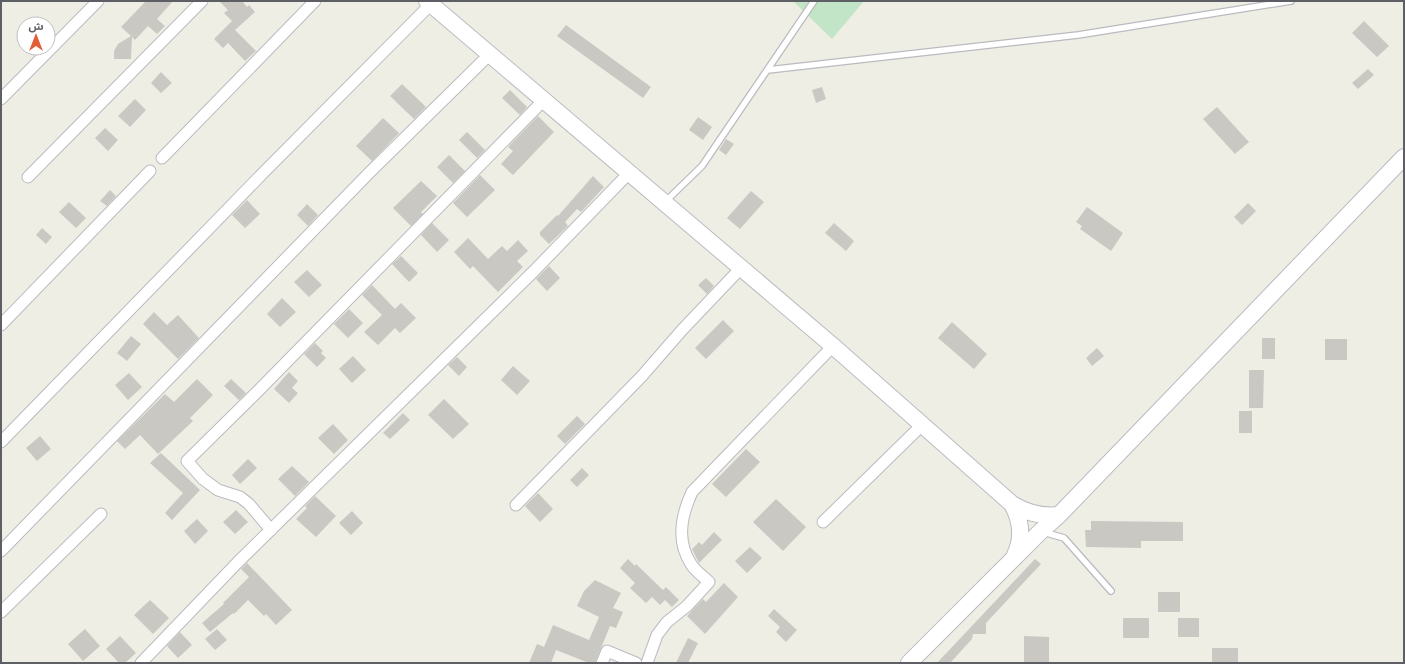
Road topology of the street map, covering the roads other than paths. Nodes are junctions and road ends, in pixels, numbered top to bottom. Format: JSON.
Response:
{"nodes":[{"id":1,"x":98,"y":1,"type":"edge"},
{"id":2,"x":202,"y":1,"type":"edge"},
{"id":3,"x":315,"y":1,"type":"edge"},
{"id":4,"x":814,"y":1,"type":"edge"},
{"id":5,"x":1291,"y":1,"type":"edge"},
{"id":6,"x":429,"y":3,"type":"edge"},
{"id":7,"x":490,"y":54,"type":"junction"},
{"id":8,"x":768,"y":70,"type":"junction"},
{"id":9,"x":1,"y":99,"type":"edge"},
{"id":10,"x":544,"y":100,"type":"junction"},
{"id":11,"x":1404,"y":157,"type":"edge"},
{"id":12,"x":162,"y":158,"type":"dead end"},
{"id":13,"x":150,"y":171,"type":"dead end"},
{"id":14,"x":630,"y":172,"type":"junction"},
{"id":15,"x":28,"y":177,"type":"dead end"},
{"id":16,"x":665,"y":202,"type":"junction"},
{"id":17,"x":741,"y":268,"type":"junction"},
{"id":18,"x":1,"y":325,"type":"edge"},
{"id":19,"x":833,"y":346,"type":"junction"},
{"id":20,"x":922,"y":425,"type":"junction"},
{"id":21,"x":1,"y":442,"type":"edge"},
{"id":22,"x":1012,"y":504,"type":"junction"},
{"id":23,"x":516,"y":505,"type":"dead end"},
{"id":24,"x":101,"y":514,"type":"dead end"},
{"id":25,"x":1059,"y":515,"type":"junction"},
{"id":26,"x":824,"y":522,"type":"dead end"},
{"id":27,"x":271,"y":530,"type":"junction"},
{"id":28,"x":1041,"y":531,"type":"junction"},
{"id":29,"x":1,"y":552,"type":"edge"},
{"id":30,"x":1014,"y":558,"type":"junction"},
{"id":31,"x":1111,"y":590,"type":"dead end"},
{"id":32,"x":1,"y":612,"type":"edge"},
{"id":33,"x":141,"y":663,"type":"edge"},
{"id":34,"x":602,"y":663,"type":"edge"},
{"id":35,"x":636,"y":663,"type":"edge"},
{"id":36,"x":647,"y":663,"type":"edge"},
{"id":37,"x":909,"y":663,"type":"edge"}],
"edges":[{"from":1,"to":9,"type":"street"},
{"from":2,"to":15,"type":"street"},
{"from":3,"to":12,"type":"street"},
{"from":4,"to":8,"type":"lane"},
{"from":5,"to":8,"type":"lane"},
{"from":6,"to":7,"type":"street"},
{"from":6,"to":21,"type":"street"},
{"from":7,"to":10,"type":"street"},
{"from":7,"to":29,"type":"street"},
{"from":8,"to":16,"type":"lane"},
{"from":10,"to":14,"type":"street"},
{"from":10,"to":27,"type":"street"},
{"from":11,"to":25,"type":"street"},
{"from":13,"to":18,"type":"street"},
{"from":14,"to":16,"type":"street"},
{"from":14,"to":27,"type":"street"},
{"from":16,"to":17,"type":"street"},
{"from":17,"to":19,"type":"street"},
{"from":17,"to":23,"type":"street"},
{"from":19,"to":20,"type":"street"},
{"from":19,"to":36,"type":"street"},
{"from":20,"to":22,"type":"street"},
{"from":20,"to":26,"type":"street"},
{"from":22,"to":25,"type":"street"},
{"from":22,"to":30,"type":"street"},
{"from":24,"to":32,"type":"street"},
{"from":25,"to":28,"type":"street"},
{"from":27,"to":33,"type":"street"},
{"from":28,"to":30,"type":"street"},
{"from":28,"to":31,"type":"lane"},
{"from":30,"to":37,"type":"street"},
{"from":34,"to":35,"type":"street"}]}
